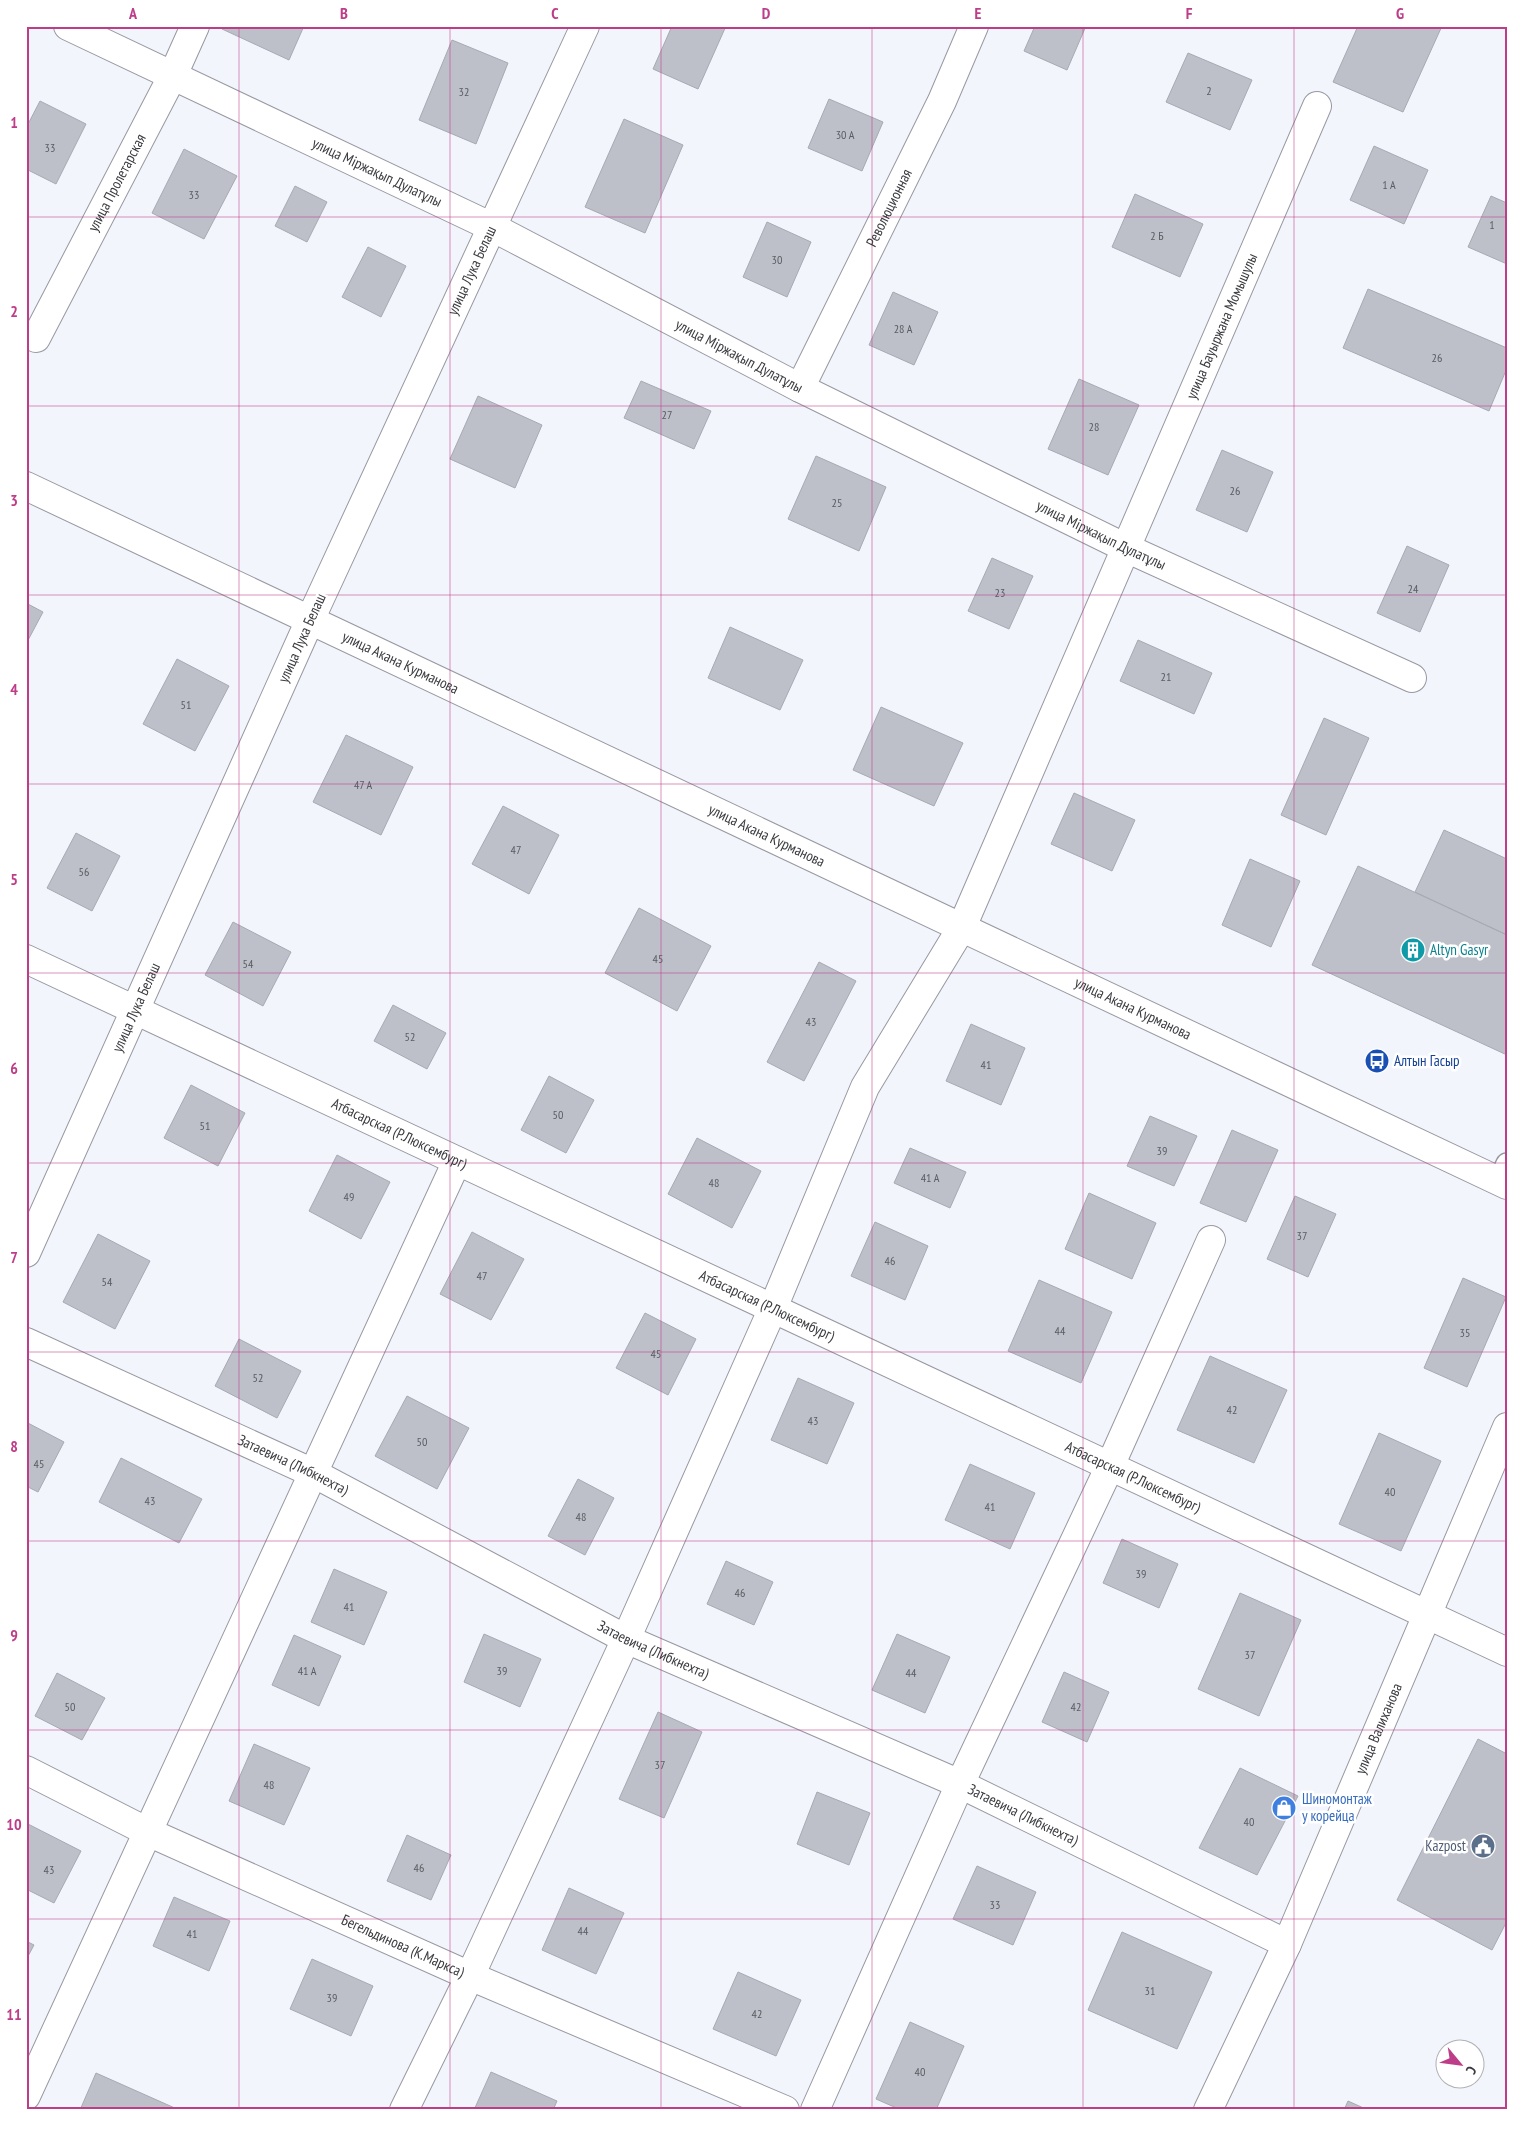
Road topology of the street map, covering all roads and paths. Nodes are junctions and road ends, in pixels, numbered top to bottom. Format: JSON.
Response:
{"nodes":[{"id":1,"x":68,"y":26,"type":"edge"},
{"id":2,"x":195,"y":26,"type":"edge"},
{"id":3,"x":585,"y":26,"type":"edge"},
{"id":4,"x":974,"y":26,"type":"edge"},
{"id":5,"x":173,"y":75,"type":"junction"},
{"id":6,"x":1317,"y":106,"type":"dead end"},
{"id":7,"x":492,"y":227,"type":"junction"},
{"id":8,"x":36,"y":338,"type":"dead end"},
{"id":9,"x":800,"y":388,"type":"junction"},
{"id":10,"x":26,"y":486,"type":"edge"},
{"id":11,"x":1126,"y":548,"type":"junction"},
{"id":12,"x":310,"y":620,"type":"junction"},
{"id":13,"x":1412,"y":678,"type":"dead end"},
{"id":14,"x":962,"y":928,"type":"junction"},
{"id":15,"x":26,"y":959,"type":"edge"},
{"id":16,"x":135,"y":1010,"type":"junction"},
{"id":17,"x":457,"y":1161,"type":"junction"},
{"id":18,"x":1504,"y":1177,"type":"edge"},
{"id":19,"x":1211,"y":1240,"type":"dead end"},
{"id":20,"x":26,"y":1253,"type":"edge"},
{"id":21,"x":773,"y":1308,"type":"junction"},
{"id":22,"x":26,"y":1342,"type":"edge"},
{"id":23,"x":1507,"y":1427,"type":"edge"},
{"id":24,"x":1110,"y":1466,"type":"junction"},
{"id":25,"x":313,"y":1473,"type":"junction"},
{"id":26,"x":1426,"y":1614,"type":"junction"},
{"id":27,"x":626,"y":1640,"type":"junction"},
{"id":28,"x":1507,"y":1652,"type":"edge"},
{"id":29,"x":26,"y":1770,"type":"edge"},
{"id":30,"x":960,"y":1784,"type":"junction"},
{"id":31,"x":148,"y":1832,"type":"junction"},
{"id":32,"x":1287,"y":1944,"type":"junction"},
{"id":33,"x":470,"y":1976,"type":"junction"},
{"id":34,"x":26,"y":2096,"type":"edge"},
{"id":35,"x":404,"y":2110,"type":"edge"},
{"id":36,"x":785,"y":2110,"type":"edge"},
{"id":37,"x":815,"y":2110,"type":"edge"},
{"id":38,"x":1208,"y":2110,"type":"edge"}],
"edges":[{"from":1,"to":5,"type":"street","name":"улица Міржақып Дулатұлы"},
{"from":2,"to":5,"type":"street","name":"улица Пролетарская"},
{"from":3,"to":7,"type":"street","name":"улица Лука Белаш"},
{"from":4,"to":9,"type":"street","name":"Революционная"},
{"from":5,"to":7,"type":"street","name":"улица Міржақып Дулатұлы"},
{"from":5,"to":8,"type":"street","name":"улица Пролетарская"},
{"from":6,"to":11,"type":"street","name":"улица Бауыржана Момышулы"},
{"from":7,"to":9,"type":"street","name":"улица Міржақып Дулатұлы"},
{"from":7,"to":12,"type":"street","name":"улица Лука Белаш"},
{"from":9,"to":11,"type":"street","name":"улица Міржақып Дулатұлы"},
{"from":10,"to":12,"type":"street","name":"улица Акана Курманова"},
{"from":11,"to":13,"type":"street","name":"улица Міржақып Дулатұлы"},
{"from":11,"to":14,"type":"street","name":"улица Бауыржана Момышулы"},
{"from":12,"to":14,"type":"street","name":"улица Акана Курманова"},
{"from":12,"to":16,"type":"street","name":"улица Лука Белаш"},
{"from":14,"to":18,"type":"street","name":"улица Акана Курманова"},
{"from":14,"to":21,"type":"street","name":"улица Бауыржана Момышулы"},
{"from":15,"to":16,"type":"street","name":"Атбасарская (Р.Люксембург)"},
{"from":16,"to":17,"type":"street","name":"Атбасарская (Р.Люксембург)"},
{"from":16,"to":20,"type":"street","name":"улица Лука Белаш"},
{"from":17,"to":21,"type":"street","name":"Атбасарская (Р.Люксембург)"},
{"from":17,"to":25,"type":"street"},
{"from":19,"to":24,"type":"street"},
{"from":21,"to":24,"type":"street","name":"Атбасарская (Р.Люксембург)"},
{"from":21,"to":27,"type":"street","name":"улица Бауыржана Момышулы"},
{"from":22,"to":25,"type":"street","name":"Затаевича (Либкнехта)"},
{"from":23,"to":26,"type":"street","name":"улица Валиханова"},
{"from":24,"to":26,"type":"street","name":"Атбасарская (Р.Люксембург)"},
{"from":24,"to":30,"type":"street"},
{"from":25,"to":27,"type":"street","name":"Затаевича (Либкнехта)"},
{"from":25,"to":31,"type":"street"},
{"from":26,"to":28,"type":"street","name":"Атбасарская (Р.Люксембург)"},
{"from":26,"to":32,"type":"street","name":"улица Валиханова"},
{"from":27,"to":30,"type":"street","name":"Затаевича (Либкнехта)"},
{"from":27,"to":33,"type":"street","name":"улица Бауыржана Момышулы"},
{"from":29,"to":31,"type":"street","name":"Бегельдинова (К.Маркса)"},
{"from":30,"to":32,"type":"street","name":"Затаевича (Либкнехта)"},
{"from":30,"to":37,"type":"street"},
{"from":31,"to":33,"type":"street","name":"Бегельдинова (К.Маркса)"},
{"from":31,"to":34,"type":"street"},
{"from":32,"to":38,"type":"street","name":"улица Валиханова"},
{"from":33,"to":35,"type":"street","name":"улица Бауыржана Момышулы"},
{"from":33,"to":36,"type":"street","name":"Бегельдинова (К.Маркса)"}]}
